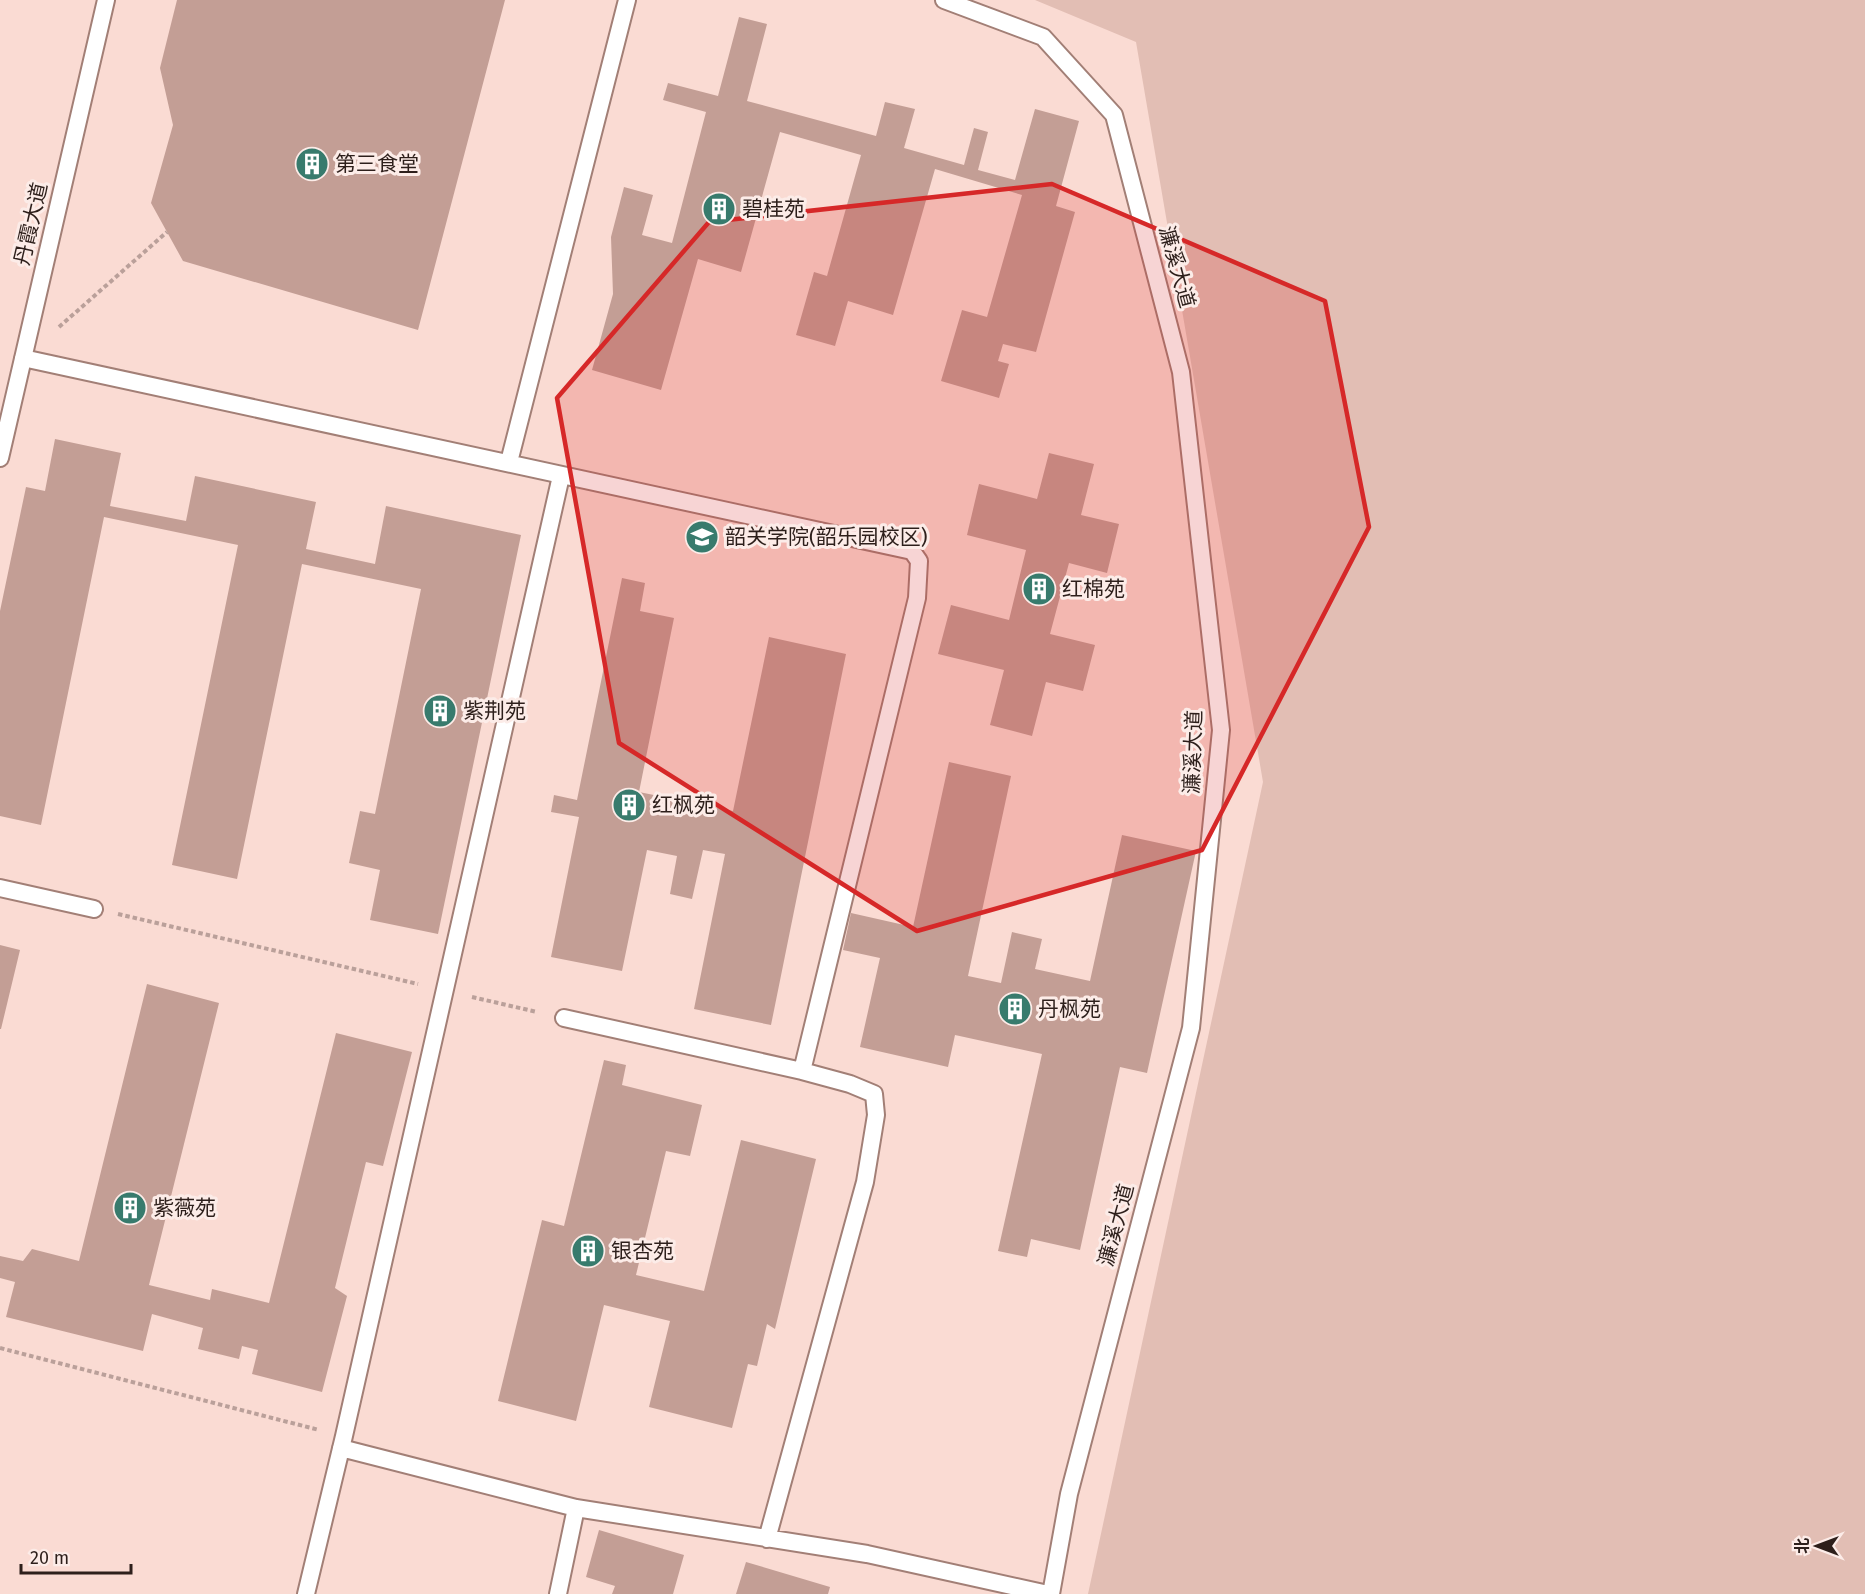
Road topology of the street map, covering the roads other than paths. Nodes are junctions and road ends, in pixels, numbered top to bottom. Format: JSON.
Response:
{"nodes":[{"id":1,"x":106,"y":0,"type":"edge"},
{"id":2,"x":627,"y":0,"type":"edge"},
{"id":3,"x":944,"y":0,"type":"edge"},
{"id":4,"x":23,"y":358,"type":"junction"},
{"id":5,"x":0,"y":458,"type":"edge"},
{"id":6,"x":509,"y":462,"type":"junction"},
{"id":7,"x":561,"y":476,"type":"junction"},
{"id":8,"x":0,"y":888,"type":"edge"},
{"id":9,"x":94,"y":909,"type":"road end"},
{"id":10,"x":564,"y":1018,"type":"road end"},
{"id":11,"x":802,"y":1071,"type":"junction"},
{"id":12,"x":343,"y":1442,"type":"junction"},
{"id":13,"x":576,"y":1508,"type":"junction"},
{"id":14,"x":768,"y":1539,"type":"junction"},
{"id":15,"x":306,"y":1594,"type":"edge"},
{"id":16,"x":558,"y":1594,"type":"edge"},
{"id":17,"x":1050,"y":1594,"type":"edge"}],
"edges":[{"from":1,"to":4,"type":"lane","name":"丹霞大道"},
{"from":2,"to":6,"type":"lane"},
{"from":3,"to":17,"type":"lane","name":"濂溪大道"},
{"from":4,"to":5,"type":"lane","name":"丹霞大道"},
{"from":4,"to":6,"type":"lane"},
{"from":6,"to":7,"type":"lane"},
{"from":7,"to":11,"type":"lane"},
{"from":7,"to":12,"type":"lane"},
{"from":8,"to":9,"type":"lane"},
{"from":10,"to":11,"type":"lane"},
{"from":11,"to":14,"type":"lane"},
{"from":12,"to":13,"type":"lane"},
{"from":12,"to":15,"type":"lane"},
{"from":13,"to":14,"type":"lane"},
{"from":13,"to":16,"type":"lane"},
{"from":14,"to":17,"type":"lane"}]}
